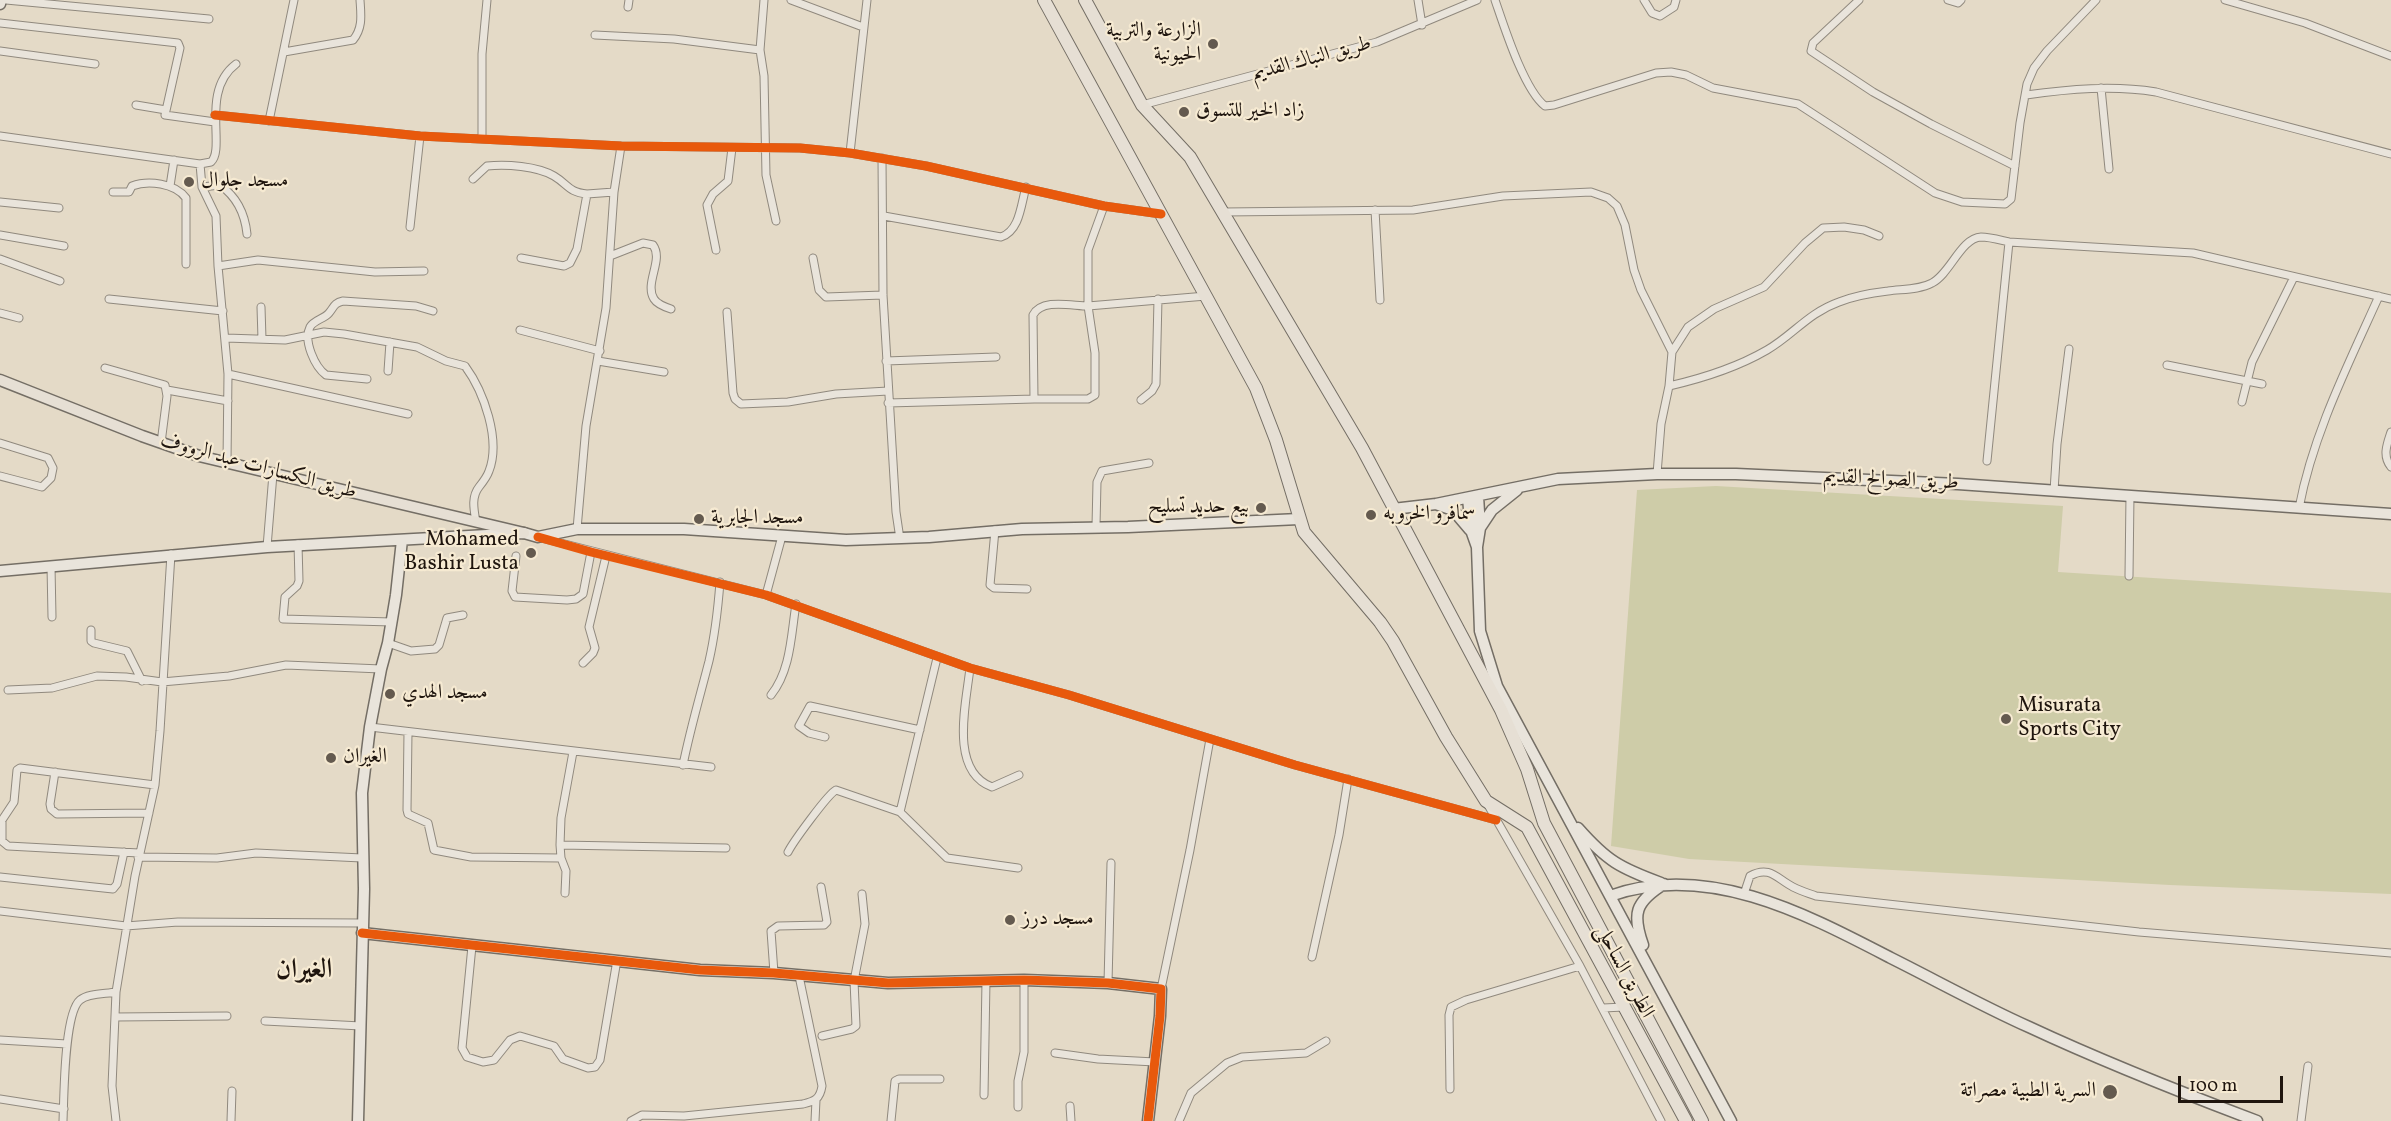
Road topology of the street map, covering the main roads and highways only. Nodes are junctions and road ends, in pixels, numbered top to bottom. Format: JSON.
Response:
{"nodes":[{"id":1,"x":1044,"y":0,"type":"edge"},
{"id":2,"x":1085,"y":0,"type":"edge"},
{"id":3,"x":1,"y":383,"type":"edge"},
{"id":4,"x":524,"y":533,"type":"road end"},
{"id":5,"x":1639,"y":1000,"type":"junction"},
{"id":6,"x":1624,"y":1007,"type":"junction"},
{"id":7,"x":1686,"y":1121,"type":"edge"},
{"id":8,"x":1702,"y":1121,"type":"edge"}],
"edges":[{"from":1,"to":6,"type":"highway","name":"الطريق الساحلى"},
{"from":2,"to":5,"type":"highway","name":"الطريق الساحلى"},
{"from":3,"to":4,"type":"main road","name":"طريق الكسارات عبد الرووف"},
{"from":5,"to":6,"type":"highway"},
{"from":5,"to":8,"type":"highway","name":"الطريق الساحلى"},
{"from":6,"to":7,"type":"highway","name":"الطريق الساحلى"}]}
